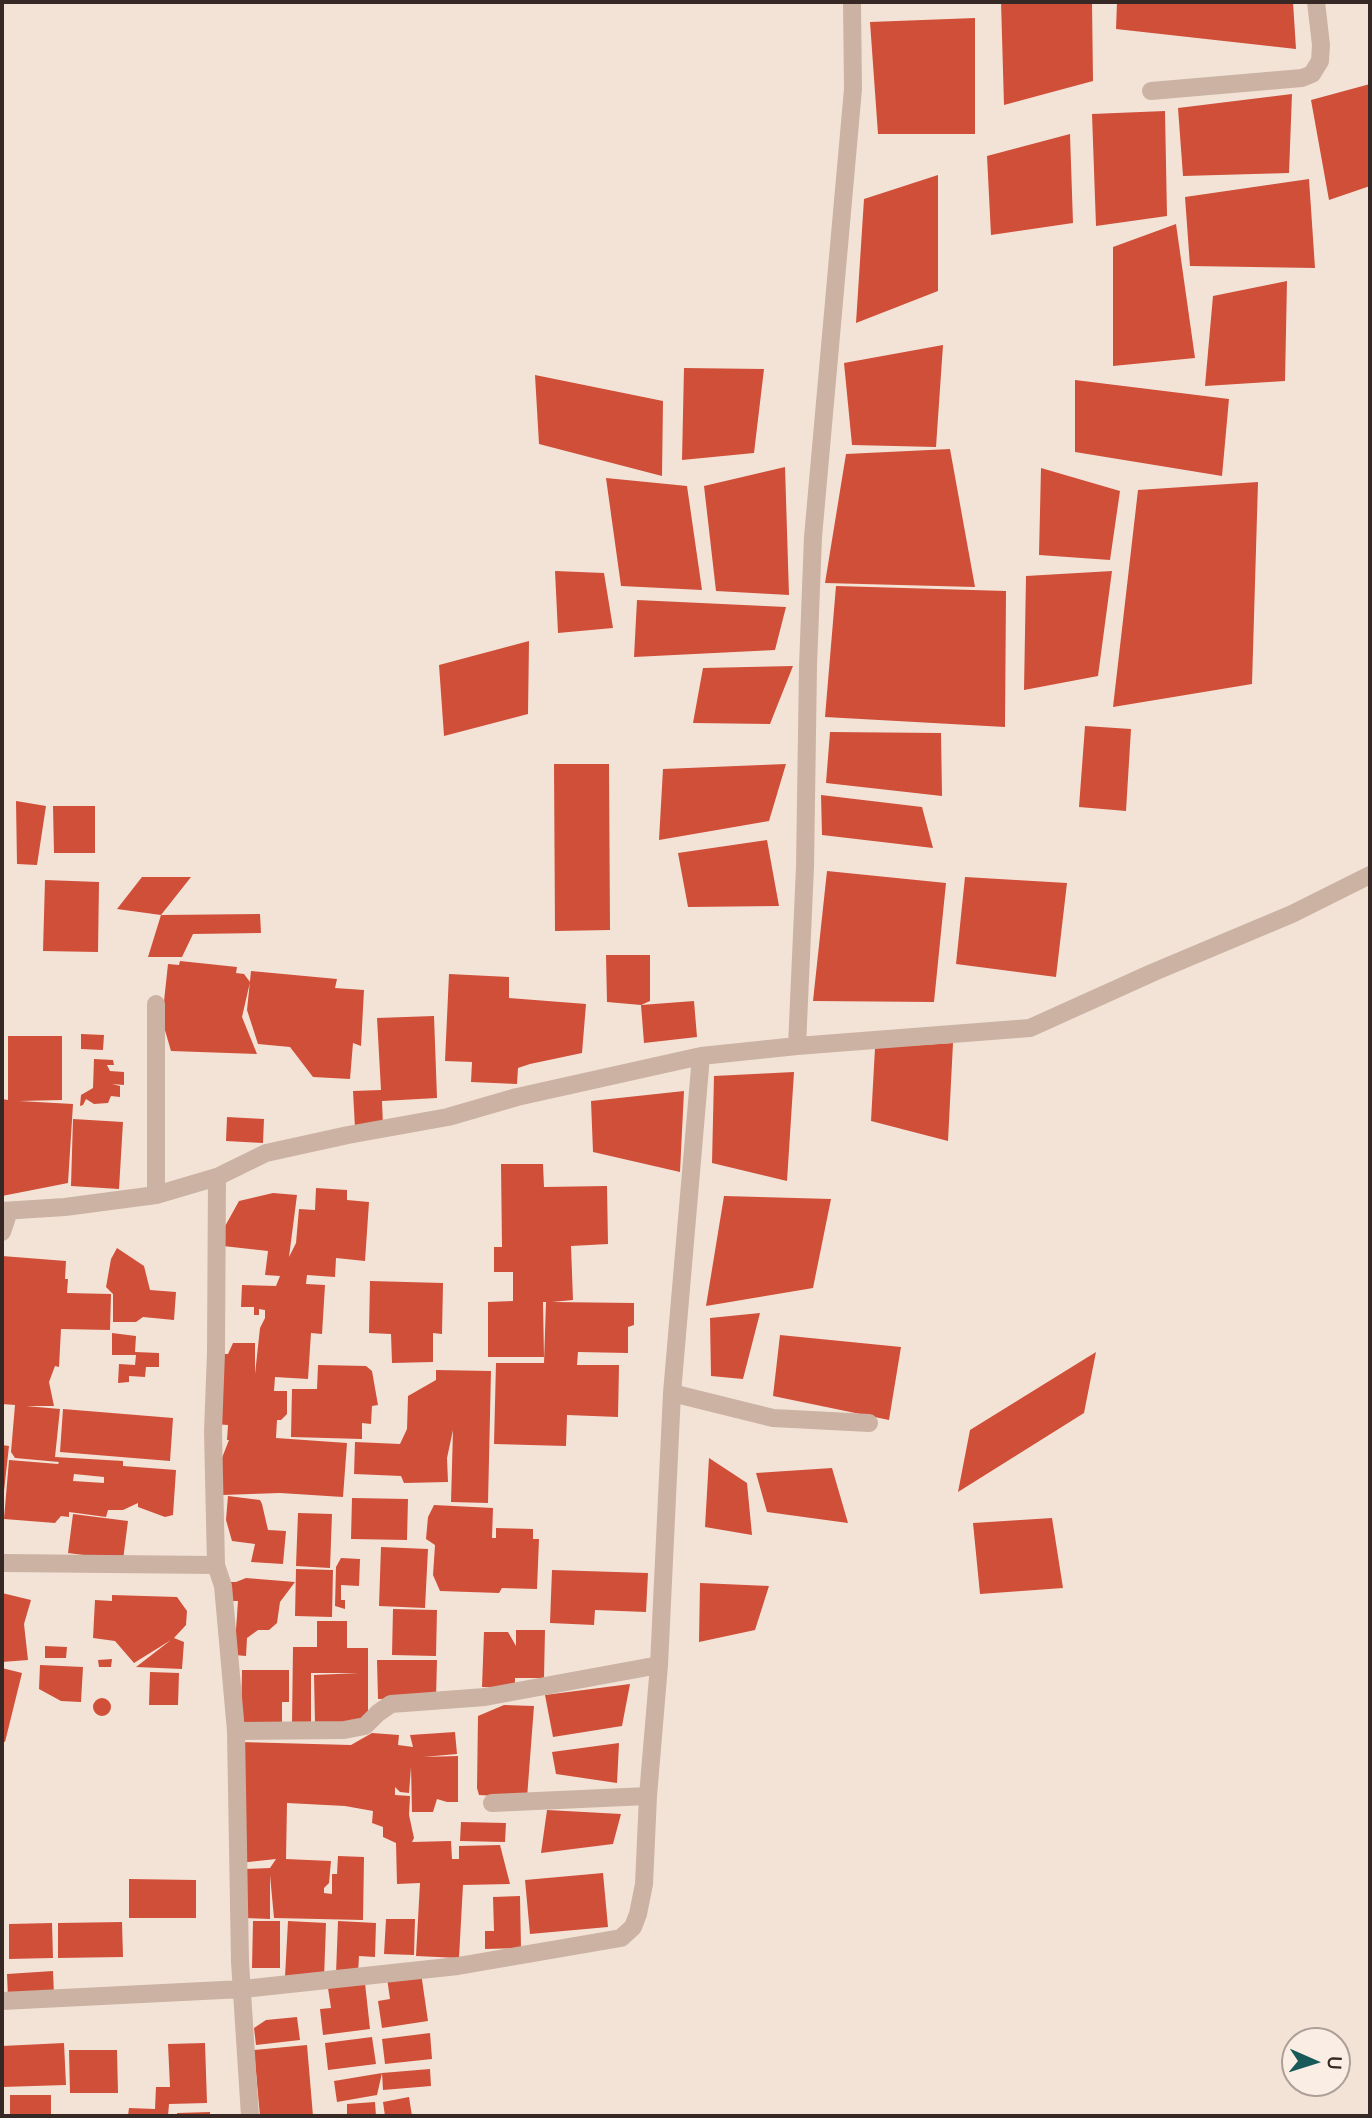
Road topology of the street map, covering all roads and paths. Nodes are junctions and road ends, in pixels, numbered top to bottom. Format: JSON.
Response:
{"nodes":[{"id":1,"x":852,"y":2,"type":"edge"},
{"id":2,"x":1316,"y":2,"type":"edge"},
{"id":3,"x":1151,"y":91,"type":"dead end"},
{"id":4,"x":1370,"y":876,"type":"edge"},
{"id":5,"x":156,"y":1003,"type":"dead end"},
{"id":6,"x":797,"y":1046,"type":"junction"},
{"id":7,"x":701,"y":1056,"type":"junction"},
{"id":8,"x":217,"y":1177,"type":"junction"},
{"id":9,"x":156,"y":1195,"type":"junction"},
{"id":10,"x":6,"y":1211,"type":"edge"},
{"id":11,"x":2,"y":1231,"type":"edge"},
{"id":12,"x":672,"y":1393,"type":"junction"},
{"id":13,"x":869,"y":1423,"type":"dead end"},
{"id":14,"x":2,"y":1563,"type":"edge"},
{"id":15,"x":216,"y":1565,"type":"junction"},
{"id":16,"x":659,"y":1665,"type":"junction"},
{"id":17,"x":236,"y":1731,"type":"junction"},
{"id":18,"x":648,"y":1796,"type":"junction"},
{"id":19,"x":492,"y":1802,"type":"dead end"},
{"id":20,"x":243,"y":1989,"type":"junction"},
{"id":21,"x":2,"y":2001,"type":"edge"},
{"id":22,"x":250,"y":2116,"type":"edge"}],
"edges":[{"from":1,"to":6,"type":"street"},
{"from":2,"to":3,"type":"street"},
{"from":4,"to":6,"type":"street"},
{"from":5,"to":9,"type":"street"},
{"from":6,"to":7,"type":"street"},
{"from":7,"to":8,"type":"street"},
{"from":7,"to":12,"type":"street"},
{"from":8,"to":9,"type":"street"},
{"from":8,"to":15,"type":"street"},
{"from":9,"to":10,"type":"street"},
{"from":10,"to":11,"type":"street"},
{"from":12,"to":13,"type":"street"},
{"from":12,"to":16,"type":"street"},
{"from":14,"to":15,"type":"street"},
{"from":15,"to":17,"type":"street"},
{"from":16,"to":17,"type":"street"},
{"from":16,"to":18,"type":"street"},
{"from":17,"to":20,"type":"street"},
{"from":18,"to":19,"type":"street"},
{"from":18,"to":20,"type":"street"},
{"from":20,"to":21,"type":"street"},
{"from":20,"to":22,"type":"street"}]}
